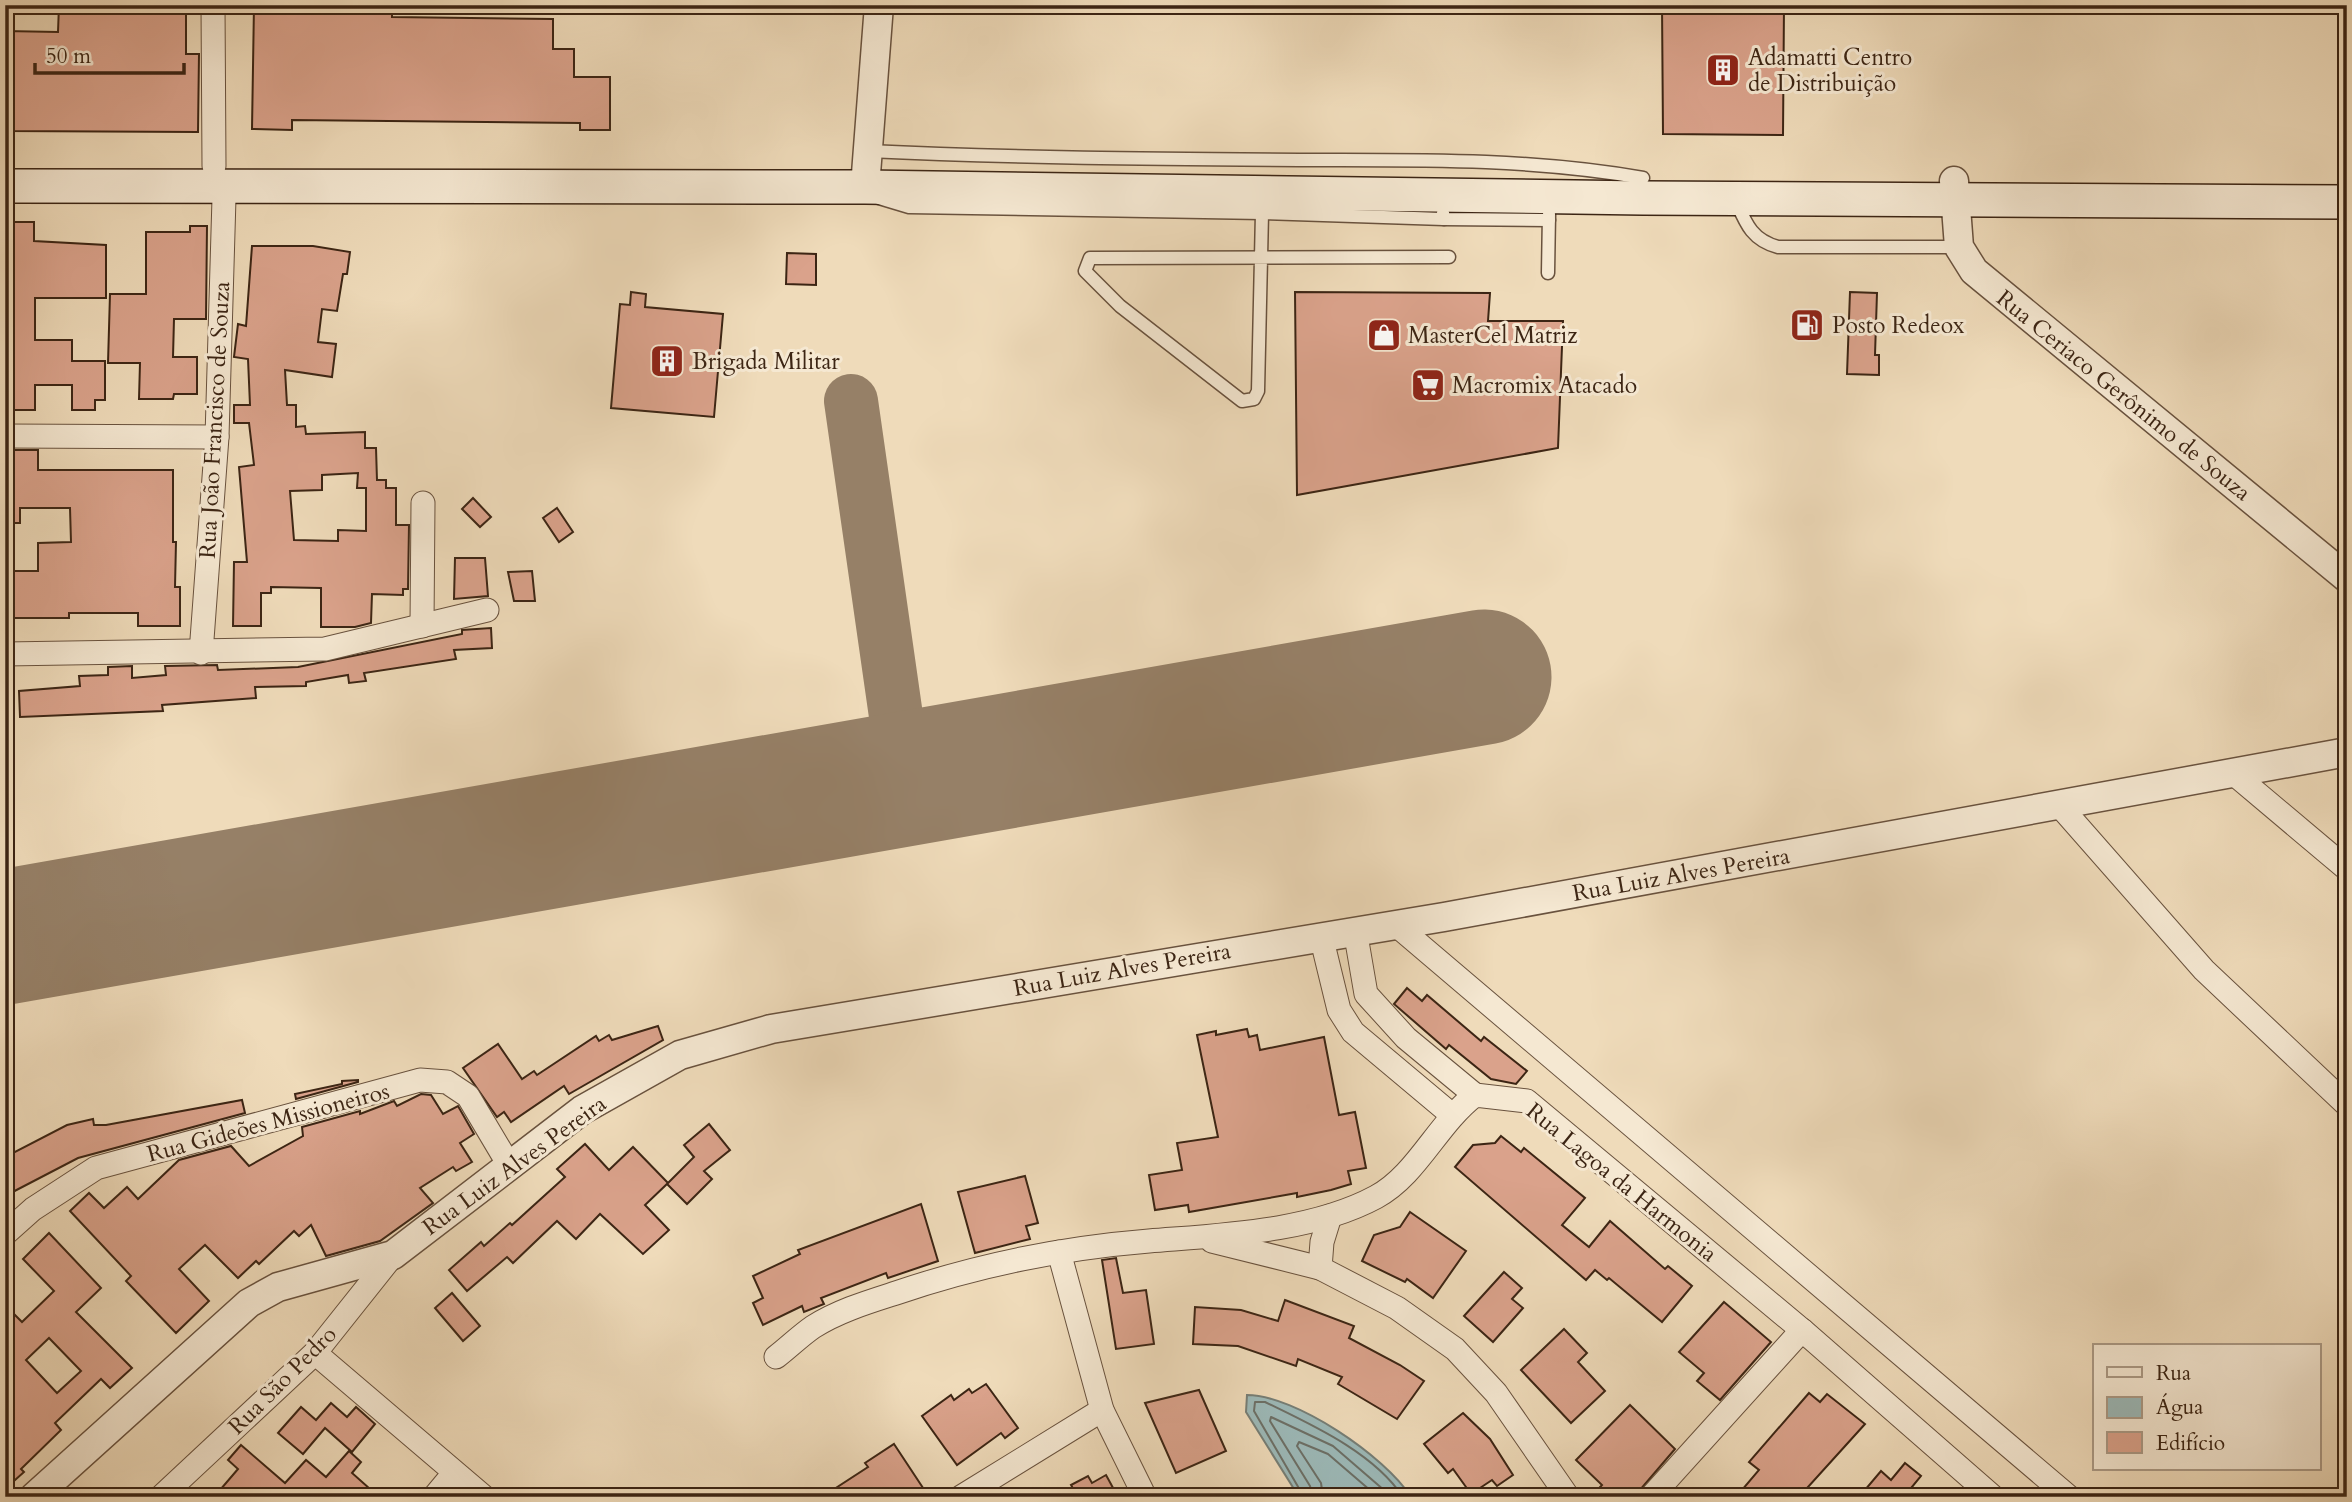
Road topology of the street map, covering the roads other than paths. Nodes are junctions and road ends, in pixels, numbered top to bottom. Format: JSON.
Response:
{"nodes":[{"id":1,"x":212,"y":5,"type":"edge"},
{"id":2,"x":878,"y":5,"type":"edge"},
{"id":3,"x":5,"y":166,"type":"edge"},
{"id":4,"x":866,"y":171,"type":"junction"},
{"id":5,"x":218,"y":177,"type":"junction"},
{"id":6,"x":1643,"y":178,"type":"junction"},
{"id":7,"x":2347,"y":183,"type":"edge"},
{"id":8,"x":5,"y":186,"type":"edge"},
{"id":9,"x":1954,"y":190,"type":"junction"},
{"id":10,"x":1734,"y":197,"type":"junction"},
{"id":11,"x":2347,"y":202,"type":"edge"},
{"id":12,"x":1443,"y":207,"type":"junction"},
{"id":13,"x":1549,"y":207,"type":"junction"},
{"id":14,"x":1262,"y":213,"type":"junction"},
{"id":15,"x":1959,"y":247,"type":"junction"},
{"id":16,"x":1261,"y":257,"type":"junction"},
{"id":17,"x":1450,"y":257,"type":"dead end"},
{"id":18,"x":1548,"y":273,"type":"dead end"},
{"id":19,"x":5,"y":436,"type":"edge"},
{"id":20,"x":217,"y":437,"type":"junction"},
{"id":21,"x":423,"y":503,"type":"dead end"},
{"id":22,"x":2340,"y":568,"type":"edge"},
{"id":23,"x":487,"y":610,"type":"dead end"},
{"id":24,"x":422,"y":626,"type":"junction"},
{"id":25,"x":201,"y":653,"type":"junction"},
{"id":26,"x":5,"y":654,"type":"edge"},
{"id":27,"x":2347,"y":752,"type":"edge"},
{"id":28,"x":2233,"y":773,"type":"junction"},
{"id":29,"x":2059,"y":805,"type":"junction"},
{"id":30,"x":2347,"y":869,"type":"edge"},
{"id":31,"x":1395,"y":924,"type":"junction"},
{"id":32,"x":1356,"y":930,"type":"junction"},
{"id":33,"x":1321,"y":936,"type":"junction"},
{"id":34,"x":1366,"y":994,"type":"junction"},
{"id":35,"x":1339,"y":1010,"type":"junction"},
{"id":36,"x":1406,"y":1038,"type":"junction"},
{"id":37,"x":1387,"y":1060,"type":"junction"},
{"id":38,"x":1475,"y":1095,"type":"junction"},
{"id":39,"x":2347,"y":1105,"type":"edge"},
{"id":40,"x":1452,"y":1115,"type":"junction"},
{"id":41,"x":509,"y":1165,"type":"junction"},
{"id":42,"x":1330,"y":1216,"type":"junction"},
{"id":43,"x":5,"y":1234,"type":"edge"},
{"id":44,"x":1195,"y":1237,"type":"junction"},
{"id":45,"x":1059,"y":1252,"type":"junction"},
{"id":46,"x":393,"y":1255,"type":"junction"},
{"id":47,"x":1320,"y":1268,"type":"junction"},
{"id":48,"x":1802,"y":1330,"type":"junction"},
{"id":49,"x":315,"y":1353,"type":"junction"},
{"id":50,"x":776,"y":1357,"type":"dead end"},
{"id":51,"x":1102,"y":1410,"type":"junction"},
{"id":52,"x":454,"y":1473,"type":"junction"},
{"id":53,"x":34,"y":1497,"type":"edge"},
{"id":54,"x":161,"y":1497,"type":"edge"},
{"id":55,"x":434,"y":1497,"type":"edge"},
{"id":56,"x":484,"y":1497,"type":"edge"},
{"id":57,"x":961,"y":1497,"type":"edge"},
{"id":58,"x":1145,"y":1497,"type":"edge"},
{"id":59,"x":1568,"y":1497,"type":"edge"},
{"id":60,"x":1651,"y":1497,"type":"edge"},
{"id":61,"x":1993,"y":1497,"type":"edge"},
{"id":62,"x":2069,"y":1497,"type":"edge"}],
"edges":[{"from":1,"to":5,"type":"street","name":"Rua João Francisco de Souza"},
{"from":2,"to":4,"type":"street"},
{"from":3,"to":5,"type":"main road"},
{"from":4,"to":5,"type":"main road"},
{"from":4,"to":6,"type":"main road"},
{"from":4,"to":6,"type":"lane"},
{"from":4,"to":12,"type":"main road"},
{"from":4,"to":14,"type":"lane"},
{"from":5,"to":8,"type":"main road"},
{"from":5,"to":20,"type":"street","name":"Rua João Francisco de Souza"},
{"from":6,"to":9,"type":"main road"},
{"from":7,"to":9,"type":"main road"},
{"from":9,"to":10,"type":"main road"},
{"from":9,"to":11,"type":"main road"},
{"from":9,"to":15,"type":"street"},
{"from":10,"to":13,"type":"main road"},
{"from":10,"to":15,"type":"lane"},
{"from":12,"to":13,"type":"main road"},
{"from":12,"to":14,"type":"lane"},
{"from":13,"to":18,"type":"lane"},
{"from":14,"to":16,"type":"lane"},
{"from":15,"to":22,"type":"street","name":"Rua Ceriaco Gerônimo de Souza"},
{"from":16,"to":16,"type":"lane"},
{"from":16,"to":17,"type":"lane"},
{"from":19,"to":20,"type":"street"},
{"from":20,"to":25,"type":"street","name":"Rua João Francisco de Souza"},
{"from":21,"to":24,"type":"street"},
{"from":23,"to":24,"type":"street"},
{"from":24,"to":25,"type":"street"},
{"from":25,"to":26,"type":"street"},
{"from":27,"to":28,"type":"street","name":"Rua Luiz Alves Pereira"},
{"from":28,"to":29,"type":"street","name":"Rua Luiz Alves Pereira"},
{"from":28,"to":30,"type":"street"},
{"from":29,"to":31,"type":"street","name":"Rua Luiz Alves Pereira"},
{"from":29,"to":39,"type":"street"},
{"from":31,"to":32,"type":"street","name":"Rua Luiz Alves Pereira"},
{"from":31,"to":62,"type":"street"},
{"from":32,"to":33,"type":"street","name":"Rua Luiz Alves Pereira"},
{"from":32,"to":34,"type":"street"},
{"from":33,"to":35,"type":"street"},
{"from":33,"to":41,"type":"street","name":"Rua Luiz Alves Pereira"},
{"from":34,"to":35,"type":"street"},
{"from":34,"to":36,"type":"street"},
{"from":35,"to":37,"type":"street"},
{"from":36,"to":37,"type":"street"},
{"from":36,"to":38,"type":"street"},
{"from":37,"to":40,"type":"street"},
{"from":38,"to":40,"type":"street"},
{"from":38,"to":48,"type":"street","name":"Rua Lagoa da Harmonia"},
{"from":40,"to":42,"type":"street"},
{"from":41,"to":43,"type":"street","name":"Rua Gideões Missioneiros"},
{"from":41,"to":46,"type":"street","name":"Rua Luiz Alves Pereira"},
{"from":42,"to":44,"type":"street"},
{"from":42,"to":47,"type":"street"},
{"from":44,"to":45,"type":"street"},
{"from":44,"to":47,"type":"street"},
{"from":45,"to":50,"type":"street"},
{"from":45,"to":51,"type":"street"},
{"from":46,"to":49,"type":"street","name":"Rua São Pedro"},
{"from":46,"to":53,"type":"street","name":"Rua Luiz Alves Pereira"},
{"from":47,"to":59,"type":"street"},
{"from":48,"to":60,"type":"street"},
{"from":48,"to":61,"type":"street","name":"Rua Lagoa da Harmonia"},
{"from":49,"to":52,"type":"street"},
{"from":49,"to":54,"type":"street","name":"Rua São Pedro"},
{"from":51,"to":57,"type":"street"},
{"from":51,"to":58,"type":"street"},
{"from":52,"to":55,"type":"street"},
{"from":52,"to":56,"type":"street"}]}
